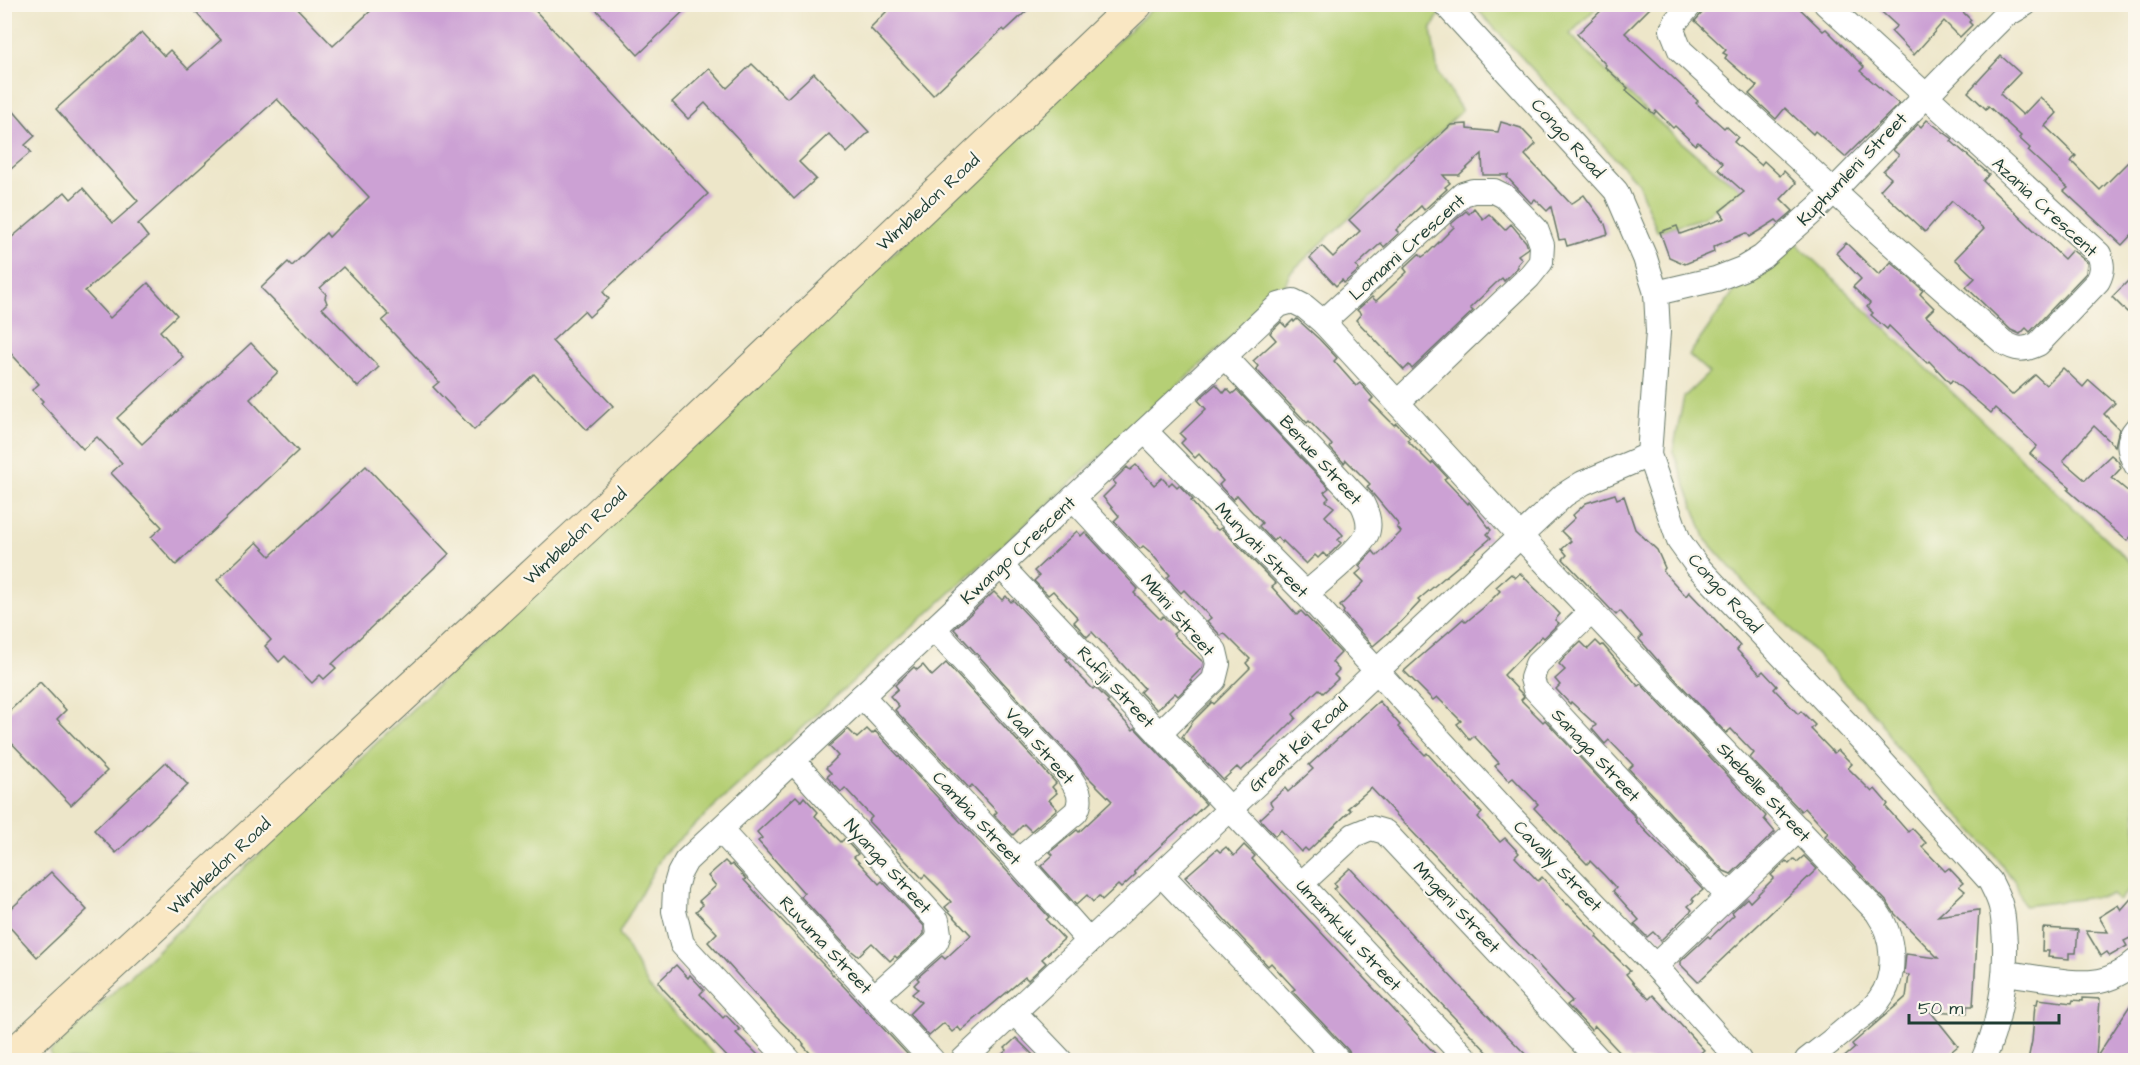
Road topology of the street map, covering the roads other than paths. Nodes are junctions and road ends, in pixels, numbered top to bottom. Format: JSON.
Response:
{"nodes":[{"id":1,"x":1136,"y":4,"type":"edge"},
{"id":2,"x":1445,"y":4,"type":"edge"},
{"id":3,"x":1692,"y":4,"type":"edge"},
{"id":4,"x":1826,"y":4,"type":"edge"},
{"id":5,"x":2025,"y":4,"type":"edge"},
{"id":6,"x":1924,"y":96,"type":"junction"},
{"id":7,"x":1833,"y":191,"type":"junction"},
{"id":8,"x":1656,"y":293,"type":"junction"},
{"id":9,"x":1323,"y":322,"type":"junction"},
{"id":10,"x":1224,"y":356,"type":"junction"},
{"id":11,"x":1398,"y":402,"type":"junction"},
{"id":12,"x":2136,"y":429,"type":"edge"},
{"id":13,"x":1144,"y":431,"type":"junction"},
{"id":14,"x":1649,"y":455,"type":"junction"},
{"id":15,"x":2136,"y":465,"type":"edge"},
{"id":16,"x":1073,"y":498,"type":"junction"},
{"id":17,"x":1520,"y":536,"type":"junction"},
{"id":18,"x":1001,"y":566,"type":"junction"},
{"id":19,"x":1305,"y":594,"type":"junction"},
{"id":20,"x":1592,"y":611,"type":"junction"},
{"id":21,"x":934,"y":629,"type":"junction"},
{"id":22,"x":1377,"y":671,"type":"junction"},
{"id":23,"x":862,"y":696,"type":"junction"},
{"id":24,"x":1160,"y":734,"type":"junction"},
{"id":25,"x":793,"y":761,"type":"junction"},
{"id":26,"x":1230,"y":809,"type":"junction"},
{"id":27,"x":1799,"y":829,"type":"junction"},
{"id":28,"x":720,"y":830,"type":"junction"},
{"id":29,"x":1018,"y":861,"type":"junction"},
{"id":30,"x":1161,"y":874,"type":"junction"},
{"id":31,"x":1301,"y":884,"type":"junction"},
{"id":32,"x":1728,"y":896,"type":"junction"},
{"id":33,"x":1089,"y":941,"type":"junction"},
{"id":34,"x":2136,"y":961,"type":"edge"},
{"id":35,"x":1654,"y":966,"type":"junction"},
{"id":36,"x":2005,"y":973,"type":"junction"},
{"id":37,"x":874,"y":997,"type":"junction"},
{"id":38,"x":1014,"y":1012,"type":"junction"},
{"id":39,"x":8,"y":1060,"type":"edge"},
{"id":40,"x":789,"y":1060,"type":"edge"},
{"id":41,"x":932,"y":1060,"type":"edge"},
{"id":42,"x":963,"y":1060,"type":"edge"},
{"id":43,"x":1059,"y":1060,"type":"edge"},
{"id":44,"x":1338,"y":1060,"type":"edge"},
{"id":45,"x":1467,"y":1060,"type":"edge"},
{"id":46,"x":1599,"y":1060,"type":"edge"},
{"id":47,"x":1739,"y":1060,"type":"edge"},
{"id":48,"x":1807,"y":1060,"type":"edge"},
{"id":49,"x":1983,"y":1060,"type":"edge"}],
"edges":[{"from":1,"to":39,"type":"main road","name":"Wimbledon Road"},
{"from":2,"to":8,"type":"street","name":"Congo Road"},
{"from":3,"to":7,"type":"street"},
{"from":4,"to":6,"type":"street"},
{"from":5,"to":6,"type":"street","name":"Kuphumleni Street"},
{"from":6,"to":7,"type":"street","name":"Kuphumleni Street"},
{"from":6,"to":7,"type":"street","name":"Azania Crescent"},
{"from":7,"to":8,"type":"street","name":"Kuphumleni Street"},
{"from":8,"to":14,"type":"street","name":"Congo Road"},
{"from":9,"to":10,"type":"street","name":"Kwango Crescent"},
{"from":9,"to":11,"type":"street","name":"Kwango Crescent"},
{"from":9,"to":11,"type":"street","name":"Lomami Crescent"},
{"from":10,"to":13,"type":"street","name":"Kwango Crescent"},
{"from":10,"to":19,"type":"street","name":"Benue Street"},
{"from":11,"to":17,"type":"street","name":"Kwango Crescent"},
{"from":12,"to":15,"type":"street"},
{"from":13,"to":16,"type":"street","name":"Kwango Crescent"},
{"from":13,"to":19,"type":"street","name":"Munyati Street"},
{"from":14,"to":17,"type":"street","name":"Great Kei Road"},
{"from":14,"to":36,"type":"street","name":"Congo Road"},
{"from":16,"to":18,"type":"street","name":"Kwango Crescent"},
{"from":16,"to":24,"type":"street","name":"Mbini Street"},
{"from":17,"to":20,"type":"street","name":"Shebelle Street"},
{"from":17,"to":22,"type":"street","name":"Great Kei Road"},
{"from":18,"to":21,"type":"street","name":"Kwango Crescent"},
{"from":18,"to":24,"type":"street","name":"Rufiji Street"},
{"from":19,"to":22,"type":"street","name":"Munyati Street"},
{"from":20,"to":27,"type":"street","name":"Shebelle Street"},
{"from":20,"to":32,"type":"street","name":"Sanaga Street"},
{"from":21,"to":23,"type":"street","name":"Kwango Crescent"},
{"from":21,"to":29,"type":"street","name":"Vaal Street"},
{"from":22,"to":26,"type":"street","name":"Great Kei Road"},
{"from":22,"to":35,"type":"street","name":"Cavally Street"},
{"from":23,"to":25,"type":"street","name":"Kwango Crescent"},
{"from":23,"to":29,"type":"street","name":"Cambia Street"},
{"from":24,"to":26,"type":"street","name":"Rufiji Street"},
{"from":25,"to":28,"type":"street","name":"Kwango Crescent"},
{"from":25,"to":37,"type":"street","name":"Nyanga Street"},
{"from":26,"to":30,"type":"street","name":"Great Kei Road"},
{"from":26,"to":31,"type":"street","name":"Umzimkulu Street"},
{"from":27,"to":32,"type":"street"},
{"from":27,"to":48,"type":"street","name":"Shebelle Street"},
{"from":28,"to":37,"type":"street","name":"Ruvuma Street"},
{"from":28,"to":40,"type":"street","name":"Kwango Crescent"},
{"from":29,"to":33,"type":"street","name":"Cambia Street"},
{"from":30,"to":33,"type":"street","name":"Great Kei Road"},
{"from":30,"to":44,"type":"street"},
{"from":31,"to":45,"type":"street","name":"Umzimkulu Street"},
{"from":31,"to":46,"type":"street","name":"Mngeni Street"},
{"from":32,"to":35,"type":"street"},
{"from":33,"to":38,"type":"street","name":"Great Kei Road"},
{"from":34,"to":36,"type":"street"},
{"from":35,"to":47,"type":"street","name":"Cavally Street"},
{"from":36,"to":49,"type":"street","name":"Congo Road"},
{"from":37,"to":41,"type":"street","name":"Ruvuma Street"},
{"from":38,"to":42,"type":"street","name":"Great Kei Road"},
{"from":38,"to":43,"type":"street"}]}
